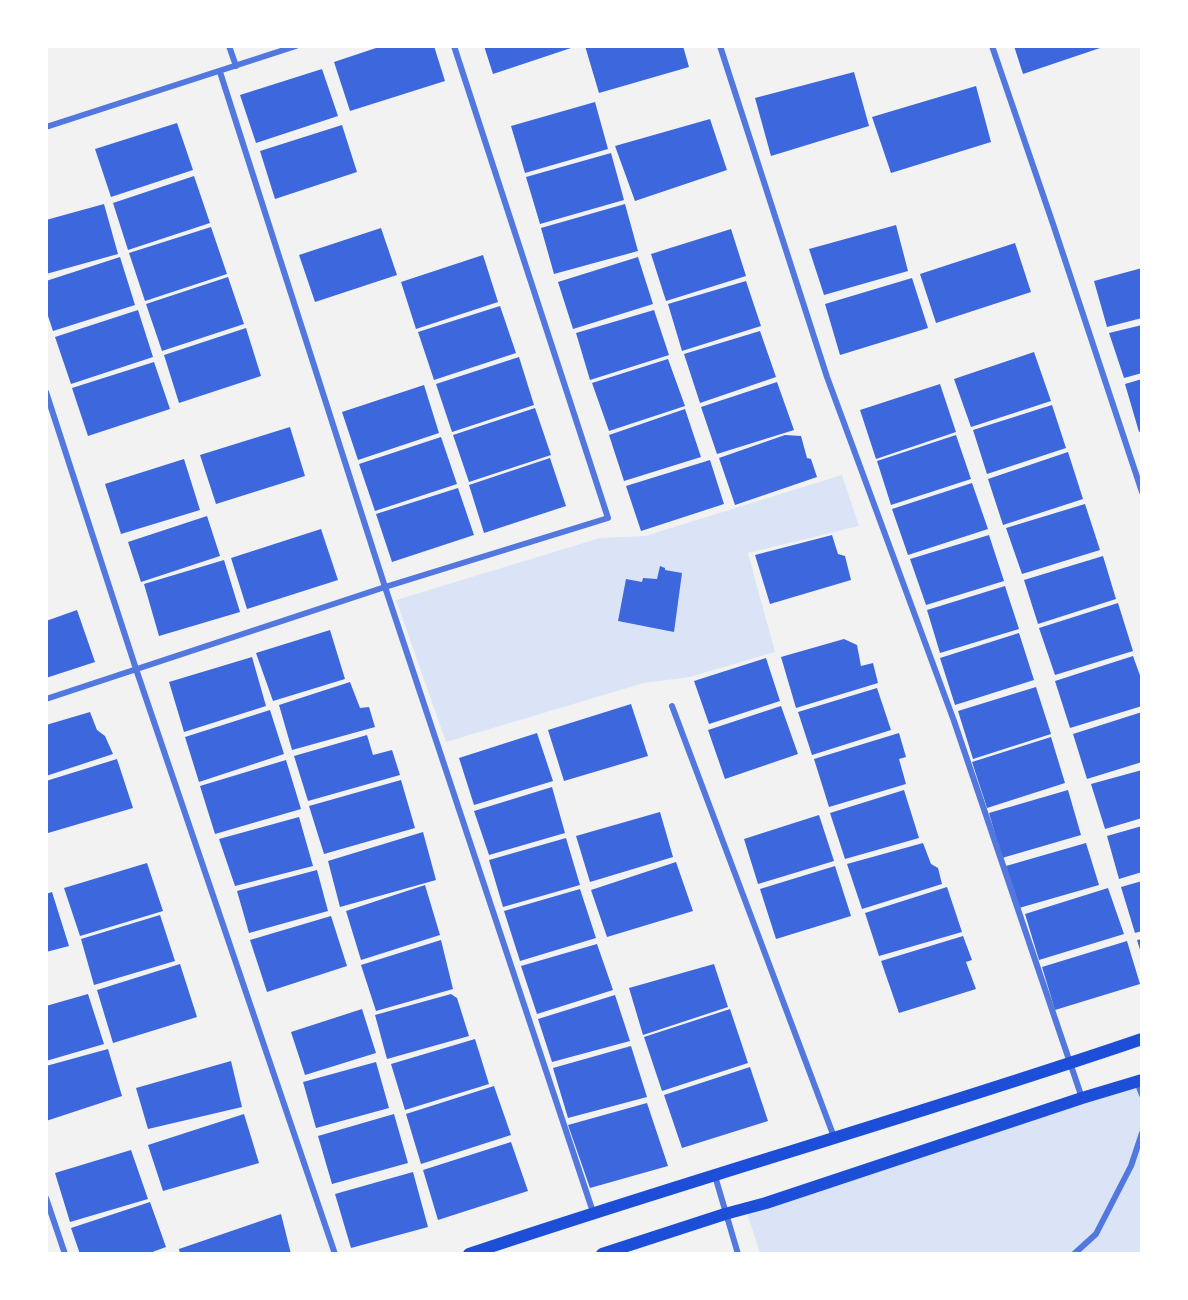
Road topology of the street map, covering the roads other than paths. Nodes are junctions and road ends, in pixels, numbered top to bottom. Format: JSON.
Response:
{"nodes":[{"id":1,"x":229,"y":46,"type":"edge"},
{"id":2,"x":296,"y":46,"type":"edge"},
{"id":3,"x":454,"y":46,"type":"edge"},
{"id":4,"x":720,"y":46,"type":"edge"},
{"id":5,"x":992,"y":46,"type":"edge"},
{"id":6,"x":236,"y":66,"type":"junction"},
{"id":7,"x":220,"y":72,"type":"junction"},
{"id":8,"x":46,"y":127,"type":"edge"},
{"id":9,"x":46,"y":392,"type":"edge"},
{"id":10,"x":1142,"y":492,"type":"edge"},
{"id":11,"x":385,"y":587,"type":"junction"},
{"id":12,"x":136,"y":669,"type":"junction"},
{"id":13,"x":46,"y":699,"type":"edge"},
{"id":14,"x":672,"y":706,"type":"dead end"},
{"id":15,"x":1142,"y":1039,"type":"edge"},
{"id":16,"x":1069,"y":1064,"type":"junction"},
{"id":17,"x":1139,"y":1080,"type":"edge"},
{"id":18,"x":1142,"y":1095,"type":"edge"},
{"id":19,"x":1082,"y":1098,"type":"junction"},
{"id":20,"x":1142,"y":1133,"type":"edge"},
{"id":21,"x":834,"y":1137,"type":"junction"},
{"id":22,"x":715,"y":1176,"type":"junction"},
{"id":23,"x":46,"y":1198,"type":"edge"},
{"id":24,"x":593,"y":1212,"type":"junction"},
{"id":25,"x":725,"y":1214,"type":"junction"},
{"id":26,"x":66,"y":1254,"type":"edge"},
{"id":27,"x":335,"y":1254,"type":"edge"},
{"id":28,"x":469,"y":1254,"type":"edge"},
{"id":29,"x":602,"y":1254,"type":"edge"},
{"id":30,"x":738,"y":1254,"type":"edge"},
{"id":31,"x":1074,"y":1254,"type":"edge"}],
"edges":[{"from":1,"to":6,"type":"street"},
{"from":2,"to":6,"type":"street"},
{"from":3,"to":11,"type":"street"},
{"from":4,"to":16,"type":"street"},
{"from":5,"to":10,"type":"street"},
{"from":6,"to":7,"type":"street"},
{"from":7,"to":8,"type":"street"},
{"from":7,"to":11,"type":"street"},
{"from":9,"to":12,"type":"street"},
{"from":11,"to":12,"type":"street"},
{"from":11,"to":24,"type":"street"},
{"from":12,"to":13,"type":"street"},
{"from":12,"to":27,"type":"street"},
{"from":14,"to":21,"type":"street"},
{"from":15,"to":16,"type":"main road"},
{"from":16,"to":19,"type":"street"},
{"from":16,"to":21,"type":"main road"},
{"from":17,"to":18,"type":"street"},
{"from":17,"to":19,"type":"main road"},
{"from":19,"to":25,"type":"main road"},
{"from":20,"to":31,"type":"street"},
{"from":21,"to":22,"type":"main road"},
{"from":22,"to":24,"type":"main road"},
{"from":22,"to":25,"type":"street"},
{"from":23,"to":26,"type":"street"},
{"from":24,"to":28,"type":"main road"},
{"from":25,"to":29,"type":"main road"},
{"from":25,"to":30,"type":"street"}]}
